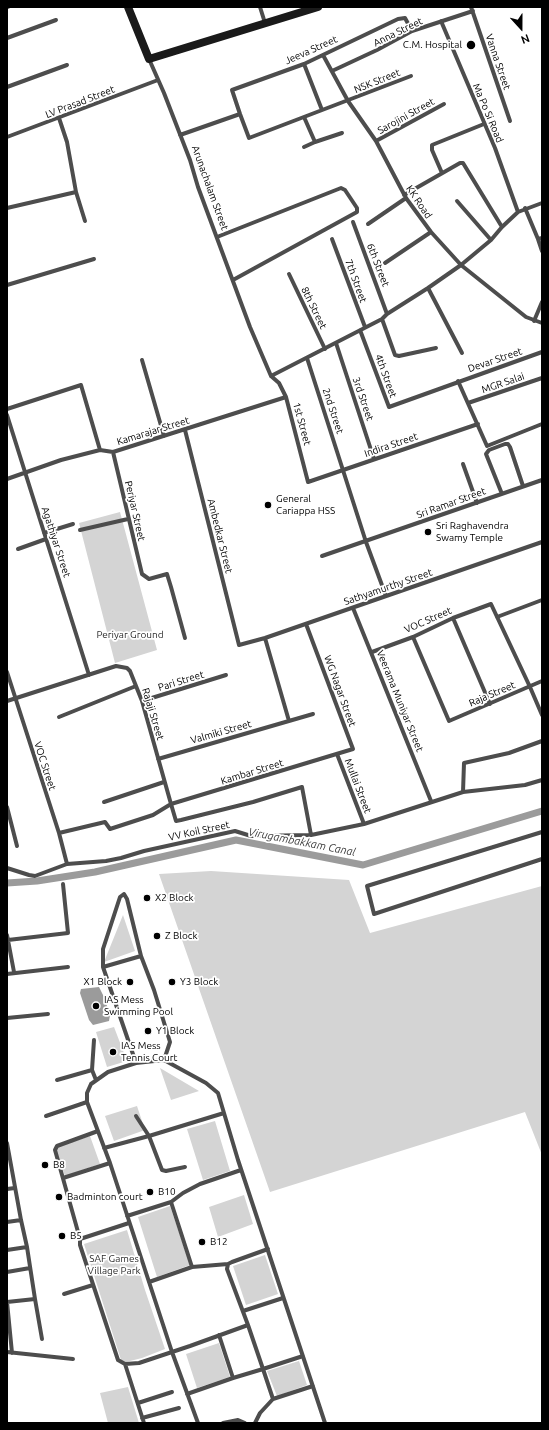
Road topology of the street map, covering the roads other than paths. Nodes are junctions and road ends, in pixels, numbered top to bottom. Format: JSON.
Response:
{"nodes":[{"id":1,"x":128,"y":7,"type":"edge"},
{"id":2,"x":260,"y":7,"type":"edge"},
{"id":3,"x":314,"y":8,"type":"edge"},
{"id":4,"x":472,"y":9,"type":"edge"},
{"id":5,"x":56,"y":20,"type":"dead end"},
{"id":6,"x":441,"y":21,"type":"junction"},
{"id":7,"x":265,"y":23,"type":"junction"},
{"id":8,"x":412,"y":31,"type":"junction"},
{"id":9,"x":7,"y":38,"type":"edge"},
{"id":10,"x":323,"y":55,"type":"junction"},
{"id":11,"x":149,"y":59,"type":"junction"},
{"id":12,"x":304,"y":64,"type":"junction"},
{"id":13,"x":67,"y":65,"type":"dead end"},
{"id":14,"x":332,"y":71,"type":"junction"},
{"id":15,"x":411,"y":76,"type":"dead end"},
{"id":16,"x":158,"y":80,"type":"junction"},
{"id":17,"x":7,"y":87,"type":"edge"},
{"id":18,"x":348,"y":101,"type":"junction"},
{"id":19,"x":444,"y":104,"type":"dead end"},
{"id":20,"x":322,"y":110,"type":"junction"},
{"id":21,"x":240,"y":114,"type":"junction"},
{"id":22,"x":304,"y":117,"type":"junction"},
{"id":23,"x":59,"y":118,"type":"junction"},
{"id":24,"x":510,"y":122,"type":"dead end"},
{"id":25,"x":484,"y":124,"type":"junction"},
{"id":26,"x":342,"y":133,"type":"dead end"},
{"id":27,"x":180,"y":135,"type":"junction"},
{"id":28,"x":7,"y":137,"type":"edge"},
{"id":29,"x":315,"y":142,"type":"junction"},
{"id":30,"x":376,"y":142,"type":"junction"},
{"id":31,"x":304,"y":147,"type":"dead end"},
{"id":32,"x":442,"y":173,"type":"junction"},
{"id":33,"x":76,"y":192,"type":"junction"},
{"id":34,"x":405,"y":196,"type":"junction"},
{"id":35,"x":457,"y":201,"type":"dead end"},
{"id":36,"x":542,"y":203,"type":"edge"},
{"id":37,"x":7,"y":208,"type":"edge"},
{"id":38,"x":525,"y":208,"type":"junction"},
{"id":39,"x":518,"y":212,"type":"junction"},
{"id":40,"x":85,"y":220,"type":"dead end"},
{"id":41,"x":353,"y":222,"type":"dead end"},
{"id":42,"x":368,"y":224,"type":"dead end"},
{"id":43,"x":502,"y":227,"type":"junction"},
{"id":44,"x":431,"y":232,"type":"junction"},
{"id":45,"x":217,"y":237,"type":"junction"},
{"id":46,"x":540,"y":239,"type":"edge"},
{"id":47,"x":332,"y":240,"type":"dead end"},
{"id":48,"x":491,"y":240,"type":"junction"},
{"id":49,"x":542,"y":252,"type":"edge"},
{"id":50,"x":94,"y":259,"type":"dead end"},
{"id":51,"x":385,"y":264,"type":"dead end"},
{"id":52,"x":461,"y":264,"type":"junction"},
{"id":53,"x":289,"y":274,"type":"dead end"},
{"id":54,"x":233,"y":280,"type":"junction"},
{"id":55,"x":7,"y":285,"type":"edge"},
{"id":56,"x":428,"y":288,"type":"junction"},
{"id":57,"x":542,"y":302,"type":"edge"},
{"id":58,"x":388,"y":314,"type":"junction"},
{"id":59,"x":382,"y":319,"type":"junction"},
{"id":60,"x":534,"y":321,"type":"junction"},
{"id":61,"x":542,"y":323,"type":"edge"},
{"id":62,"x":365,"y":327,"type":"junction"},
{"id":63,"x":360,"y":330,"type":"junction"},
{"id":64,"x":336,"y":343,"type":"junction"},
{"id":65,"x":436,"y":348,"type":"dead end"},
{"id":66,"x":325,"y":349,"type":"junction"},
{"id":67,"x":542,"y":352,"type":"edge"},
{"id":68,"x":462,"y":353,"type":"dead end"},
{"id":69,"x":307,"y":358,"type":"junction"},
{"id":70,"x":142,"y":360,"type":"dead end"},
{"id":71,"x":271,"y":376,"type":"junction"},
{"id":72,"x":542,"y":378,"type":"edge"},
{"id":73,"x":456,"y":383,"type":"junction"},
{"id":74,"x":286,"y":397,"type":"junction"},
{"id":75,"x":468,"y":403,"type":"junction"},
{"id":76,"x":7,"y":410,"type":"edge"},
{"id":77,"x":7,"y":415,"type":"edge"},
{"id":78,"x":478,"y":424,"type":"junction"},
{"id":79,"x":542,"y":424,"type":"edge"},
{"id":80,"x":185,"y":430,"type":"junction"},
{"id":81,"x":164,"y":436,"type":"junction"},
{"id":82,"x":100,"y":450,"type":"junction"},
{"id":83,"x":113,"y":452,"type":"junction"},
{"id":84,"x":374,"y":459,"type":"junction"},
{"id":85,"x":463,"y":464,"type":"dead end"},
{"id":86,"x":343,"y":470,"type":"junction"},
{"id":87,"x":25,"y":473,"type":"junction"},
{"id":88,"x":7,"y":479,"type":"edge"},
{"id":89,"x":542,"y":480,"type":"edge"},
{"id":90,"x":308,"y":482,"type":"joint"},
{"id":91,"x":523,"y":486,"type":"junction"},
{"id":92,"x":502,"y":494,"type":"junction"},
{"id":93,"x":477,"y":503,"type":"junction"},
{"id":94,"x":128,"y":519,"type":"junction"},
{"id":95,"x":73,"y":524,"type":"dead end"},
{"id":96,"x":80,"y":530,"type":"dead end"},
{"id":97,"x":44,"y":533,"type":"junction"},
{"id":98,"x":46,"y":539,"type":"junction"},
{"id":99,"x":366,"y":542,"type":"junction"},
{"id":100,"x":542,"y":542,"type":"edge"},
{"id":101,"x":18,"y":549,"type":"dead end"},
{"id":102,"x":322,"y":556,"type":"dead end"},
{"id":103,"x":386,"y":596,"type":"junction"},
{"id":104,"x":542,"y":600,"type":"edge"},
{"id":105,"x":353,"y":608,"type":"junction"},
{"id":106,"x":497,"y":617,"type":"junction"},
{"id":107,"x":453,"y":618,"type":"junction"},
{"id":108,"x":306,"y":624,"type":"junction"},
{"id":109,"x":412,"y":636,"type":"junction"},
{"id":110,"x":185,"y":638,"type":"dead end"},
{"id":111,"x":265,"y":638,"type":"junction"},
{"id":112,"x":239,"y":645,"type":"joint"},
{"id":113,"x":372,"y":652,"type":"junction"},
{"id":114,"x":7,"y":672,"type":"edge"},
{"id":115,"x":89,"y":675,"type":"junction"},
{"id":116,"x":226,"y":675,"type":"dead end"},
{"id":117,"x":542,"y":681,"type":"edge"},
{"id":118,"x":136,"y":686,"type":"junction"},
{"id":119,"x":530,"y":686,"type":"junction"},
{"id":120,"x":15,"y":698,"type":"junction"},
{"id":121,"x":7,"y":701,"type":"edge"},
{"id":122,"x":142,"y":701,"type":"junction"},
{"id":123,"x":490,"y":704,"type":"junction"},
{"id":124,"x":313,"y":714,"type":"dead end"},
{"id":125,"x":542,"y":715,"type":"edge"},
{"id":126,"x":59,"y":717,"type":"dead end"},
{"id":127,"x":289,"y":721,"type":"junction"},
{"id":128,"x":542,"y":741,"type":"edge"},
{"id":129,"x":337,"y":754,"type":"junction"},
{"id":130,"x":158,"y":759,"type":"junction"},
{"id":131,"x":542,"y":780,"type":"edge"},
{"id":132,"x":164,"y":782,"type":"junction"},
{"id":133,"x":463,"y":792,"type":"junction"},
{"id":134,"x":431,"y":801,"type":"junction"},
{"id":135,"x":104,"y":802,"type":"dead end"},
{"id":136,"x":171,"y":804,"type":"junction"},
{"id":137,"x":7,"y":807,"type":"edge"},
{"id":138,"x":364,"y":824,"type":"junction"},
{"id":139,"x":542,"y":832,"type":"edge"},
{"id":140,"x":59,"y":833,"type":"junction"},
{"id":141,"x":311,"y":835,"type":"junction"},
{"id":142,"x":17,"y":846,"type":"dead end"},
{"id":143,"x":542,"y":859,"type":"edge"},
{"id":144,"x":67,"y":864,"type":"junction"},
{"id":145,"x":7,"y":868,"type":"edge"},
{"id":146,"x":63,"y":884,"type":"dead end"},
{"id":147,"x":7,"y":937,"type":"edge"},
{"id":148,"x":141,"y":956,"type":"junction"},
{"id":149,"x":68,"y":966,"type":"dead end"},
{"id":150,"x":103,"y":967,"type":"junction"},
{"id":151,"x":14,"y":972,"type":"junction"},
{"id":152,"x":7,"y":974,"type":"edge"},
{"id":153,"x":48,"y":1014,"type":"dead end"},
{"id":154,"x":7,"y":1018,"type":"edge"},
{"id":155,"x":94,"y":1040,"type":"dead end"},
{"id":156,"x":164,"y":1060,"type":"junction"},
{"id":157,"x":136,"y":1063,"type":"junction"},
{"id":158,"x":92,"y":1070,"type":"junction"},
{"id":159,"x":56,"y":1080,"type":"dead end"},
{"id":160,"x":96,"y":1080,"type":"junction"},
{"id":161,"x":87,"y":1102,"type":"junction"},
{"id":162,"x":224,"y":1113,"type":"junction"},
{"id":163,"x":46,"y":1116,"type":"dead end"},
{"id":164,"x":136,"y":1116,"type":"dead end"},
{"id":165,"x":98,"y":1131,"type":"junction"},
{"id":166,"x":149,"y":1136,"type":"junction"},
{"id":167,"x":7,"y":1143,"type":"edge"},
{"id":168,"x":104,"y":1148,"type":"junction"},
{"id":169,"x":8,"y":1158,"type":"edge"},
{"id":170,"x":110,"y":1163,"type":"junction"},
{"id":171,"x":184,"y":1167,"type":"dead end"},
{"id":172,"x":241,"y":1170,"type":"junction"},
{"id":173,"x":62,"y":1178,"type":"junction"},
{"id":174,"x":15,"y":1188,"type":"junction"},
{"id":175,"x":7,"y":1189,"type":"edge"},
{"id":176,"x":171,"y":1202,"type":"junction"},
{"id":177,"x":127,"y":1216,"type":"junction"},
{"id":178,"x":21,"y":1220,"type":"junction"},
{"id":179,"x":7,"y":1222,"type":"edge"},
{"id":180,"x":129,"y":1223,"type":"junction"},
{"id":181,"x":80,"y":1239,"type":"junction"},
{"id":182,"x":27,"y":1247,"type":"junction"},
{"id":183,"x":268,"y":1249,"type":"junction"},
{"id":184,"x":7,"y":1250,"type":"edge"},
{"id":185,"x":228,"y":1264,"type":"junction"},
{"id":186,"x":192,"y":1267,"type":"junction"},
{"id":187,"x":30,"y":1268,"type":"junction"},
{"id":188,"x":7,"y":1272,"type":"edge"},
{"id":189,"x":149,"y":1282,"type":"junction"},
{"id":190,"x":94,"y":1285,"type":"junction"},
{"id":191,"x":64,"y":1294,"type":"dead end"},
{"id":192,"x":283,"y":1298,"type":"junction"},
{"id":193,"x":35,"y":1299,"type":"junction"},
{"id":194,"x":243,"y":1311,"type":"junction"},
{"id":195,"x":248,"y":1325,"type":"junction"},
{"id":196,"x":219,"y":1335,"type":"junction"},
{"id":197,"x":42,"y":1339,"type":"dead end"},
{"id":198,"x":9,"y":1352,"type":"edge"},
{"id":199,"x":172,"y":1352,"type":"junction"},
{"id":200,"x":303,"y":1356,"type":"junction"},
{"id":201,"x":73,"y":1359,"type":"dead end"},
{"id":202,"x":125,"y":1364,"type":"junction"},
{"id":203,"x":263,"y":1369,"type":"junction"},
{"id":204,"x":233,"y":1378,"type":"junction"},
{"id":205,"x":313,"y":1386,"type":"junction"},
{"id":206,"x":172,"y":1392,"type":"dead end"},
{"id":207,"x":187,"y":1394,"type":"junction"},
{"id":208,"x":273,"y":1399,"type":"junction"},
{"id":209,"x":138,"y":1403,"type":"junction"},
{"id":210,"x":179,"y":1408,"type":"dead end"},
{"id":211,"x":142,"y":1418,"type":"junction"},
{"id":212,"x":144,"y":1423,"type":"edge"},
{"id":213,"x":198,"y":1423,"type":"edge"},
{"id":214,"x":223,"y":1423,"type":"edge"},
{"id":215,"x":245,"y":1423,"type":"edge"},
{"id":216,"x":255,"y":1423,"type":"edge"},
{"id":217,"x":325,"y":1423,"type":"edge"}],
"edges":[{"from":1,"to":11,"type":"street","name":"Arunachalam Street"},
{"from":2,"to":7,"type":"street"},
{"from":3,"to":7,"type":"street"},
{"from":4,"to":6,"type":"street","name":"Anna Street"},
{"from":4,"to":24,"type":"street","name":"Vanna Street"},
{"from":5,"to":9,"type":"street"},
{"from":6,"to":8,"type":"street","name":"Anna Street"},
{"from":6,"to":25,"type":"street","name":"Ma Po Si Road"},
{"from":7,"to":11,"type":"street"},
{"from":8,"to":10,"type":"street","name":"Jeeva Street"},
{"from":8,"to":14,"type":"street","name":"Anna Street"},
{"from":10,"to":12,"type":"street","name":"Jeeva Street"},
{"from":10,"to":14,"type":"street","name":"KK Road"},
{"from":11,"to":16,"type":"street","name":"Arunachalam Street"},
{"from":12,"to":20,"type":"street"},
{"from":12,"to":21,"type":"street","name":"Jeeva Street"},
{"from":13,"to":17,"type":"street"},
{"from":14,"to":18,"type":"street","name":"KK Road"},
{"from":15,"to":18,"type":"street","name":"NSK Street"},
{"from":16,"to":23,"type":"street","name":"LV Prasad Street"},
{"from":16,"to":27,"type":"street","name":"Arunachalam Street"},
{"from":18,"to":20,"type":"street","name":"NSK Street"},
{"from":18,"to":30,"type":"street","name":"KK Road"},
{"from":19,"to":30,"type":"street","name":"Sarojini Street"},
{"from":20,"to":22,"type":"street","name":"NSK Street"},
{"from":21,"to":22,"type":"street","name":"NSK Street"},
{"from":21,"to":27,"type":"street"},
{"from":22,"to":29,"type":"street"},
{"from":23,"to":28,"type":"street","name":"LV Prasad Street"},
{"from":23,"to":33,"type":"street"},
{"from":25,"to":32,"type":"street"},
{"from":25,"to":39,"type":"street","name":"Ma Po Si Road"},
{"from":26,"to":29,"type":"street"},
{"from":27,"to":45,"type":"street","name":"Arunachalam Street"},
{"from":29,"to":31,"type":"street"},
{"from":30,"to":34,"type":"street","name":"KK Road"},
{"from":32,"to":34,"type":"street"},
{"from":32,"to":43,"type":"street"},
{"from":33,"to":37,"type":"street"},
{"from":33,"to":40,"type":"street"},
{"from":34,"to":42,"type":"street"},
{"from":34,"to":44,"type":"street","name":"KK Road"},
{"from":35,"to":48,"type":"street"},
{"from":36,"to":38,"type":"street"},
{"from":38,"to":39,"type":"street"},
{"from":38,"to":46,"type":"street"},
{"from":39,"to":43,"type":"street"},
{"from":41,"to":58,"type":"street","name":"6th Street"},
{"from":43,"to":48,"type":"street"},
{"from":44,"to":51,"type":"street"},
{"from":44,"to":52,"type":"street","name":"KK Road"},
{"from":45,"to":54,"type":"street","name":"Arunachalam Street"},
{"from":45,"to":54,"type":"street"},
{"from":46,"to":49,"type":"street"},
{"from":47,"to":62,"type":"street","name":"7th Street"},
{"from":48,"to":52,"type":"street"},
{"from":50,"to":55,"type":"street"},
{"from":52,"to":56,"type":"street"},
{"from":52,"to":60,"type":"street","name":"KK Road"},
{"from":53,"to":66,"type":"street","name":"8th Street"},
{"from":54,"to":71,"type":"street","name":"Arunachalam Street"},
{"from":56,"to":58,"type":"street"},
{"from":56,"to":68,"type":"street"},
{"from":57,"to":60,"type":"street"},
{"from":58,"to":59,"type":"street"},
{"from":59,"to":62,"type":"street"},
{"from":59,"to":65,"type":"street"},
{"from":60,"to":61,"type":"street","name":"KK Road"},
{"from":62,"to":63,"type":"street"},
{"from":63,"to":64,"type":"street"},
{"from":63,"to":73,"type":"street","name":"4th Street"},
{"from":64,"to":66,"type":"street"},
{"from":64,"to":84,"type":"street","name":"3rd Street"},
{"from":66,"to":69,"type":"street"},
{"from":67,"to":73,"type":"street","name":"Devar Street"},
{"from":69,"to":71,"type":"street"},
{"from":69,"to":86,"type":"street","name":"2nd Street"},
{"from":70,"to":81,"type":"street"},
{"from":71,"to":74,"type":"street","name":"1st Street"},
{"from":72,"to":75,"type":"street","name":"MGR Salai"},
{"from":73,"to":75,"type":"street"},
{"from":74,"to":80,"type":"street","name":"Kamarajar Street"},
{"from":74,"to":90,"type":"street","name":"1st Street"},
{"from":75,"to":78,"type":"street"},
{"from":76,"to":82,"type":"street"},
{"from":77,"to":87,"type":"street","name":"Agathiyar Street"},
{"from":78,"to":79,"type":"street"},
{"from":78,"to":84,"type":"street","name":"Indira Street"},
{"from":80,"to":81,"type":"street","name":"Kamarajar Street"},
{"from":80,"to":112,"type":"street","name":"Ambedkar Street"},
{"from":81,"to":83,"type":"street","name":"Kamarajar Street"},
{"from":82,"to":83,"type":"street","name":"Kamarajar Street"},
{"from":82,"to":87,"type":"street","name":"Kamarajar Street"},
{"from":83,"to":94,"type":"street","name":"Periyar Street"},
{"from":84,"to":86,"type":"street","name":"Indira Street"},
{"from":85,"to":93,"type":"street"},
{"from":86,"to":90,"type":"street","name":"Indira Street"},
{"from":86,"to":99,"type":"street","name":"2nd Street"},
{"from":87,"to":88,"type":"street","name":"Kamarajar Street"},
{"from":87,"to":97,"type":"street","name":"Agathiyar Street"},
{"from":89,"to":91,"type":"street","name":"Sri Ramar Street"},
{"from":91,"to":92,"type":"street","name":"Sri Ramar Street"},
{"from":91,"to":92,"type":"street"},
{"from":92,"to":93,"type":"street","name":"Sri Ramar Street"},
{"from":93,"to":99,"type":"street","name":"Sri Ramar Street"},
{"from":94,"to":96,"type":"street"},
{"from":94,"to":110,"type":"street","name":"Periyar Street"},
{"from":95,"to":97,"type":"street"},
{"from":97,"to":98,"type":"street","name":"Agathiyar Street"},
{"from":98,"to":101,"type":"street"},
{"from":98,"to":115,"type":"street","name":"Agathiyar Street"},
{"from":99,"to":102,"type":"street","name":"Sri Ramar Street"},
{"from":99,"to":103,"type":"street","name":"2nd Street"},
{"from":100,"to":103,"type":"street","name":"Sathyamurthy Street"},
{"from":103,"to":105,"type":"street","name":"Sathyamurthy Street"},
{"from":104,"to":106,"type":"street"},
{"from":105,"to":108,"type":"street","name":"Sathyamurthy Street"},
{"from":105,"to":113,"type":"street","name":"Veerama Muniyar Street"},
{"from":106,"to":107,"type":"street","name":"VOC Street"},
{"from":106,"to":119,"type":"street"},
{"from":107,"to":109,"type":"street","name":"VOC Street"},
{"from":107,"to":123,"type":"street"},
{"from":108,"to":111,"type":"street","name":"Sathyamurthy Street"},
{"from":108,"to":129,"type":"street","name":"WG Nagar Street"},
{"from":109,"to":113,"type":"street","name":"VOC Street"},
{"from":109,"to":123,"type":"street","name":"Raja Street"},
{"from":111,"to":112,"type":"street","name":"Sathyamurthy Street"},
{"from":111,"to":127,"type":"street"},
{"from":113,"to":134,"type":"street","name":"Veerama Muniyar Street"},
{"from":114,"to":120,"type":"street","name":"VOC Street"},
{"from":115,"to":118,"type":"street","name":"Rajaji Street"},
{"from":115,"to":120,"type":"street"},
{"from":116,"to":122,"type":"street","name":"Pari Street"},
{"from":117,"to":119,"type":"street","name":"Raja Street"},
{"from":118,"to":122,"type":"street","name":"Rajaji Street"},
{"from":118,"to":126,"type":"street"},
{"from":119,"to":123,"type":"street","name":"Raja Street"},
{"from":119,"to":125,"type":"street"},
{"from":120,"to":121,"type":"street"},
{"from":120,"to":140,"type":"street","name":"VOC Street"},
{"from":122,"to":130,"type":"street","name":"Rajaji Street"},
{"from":124,"to":127,"type":"street","name":"Valmiki Street"},
{"from":127,"to":130,"type":"street","name":"Valmiki Street"},
{"from":128,"to":133,"type":"street"},
{"from":129,"to":136,"type":"street","name":"Kambar Street"},
{"from":129,"to":138,"type":"street","name":"Mullai Street"},
{"from":130,"to":132,"type":"street","name":"Rajaji Street"},
{"from":131,"to":133,"type":"street","name":"VV Koil Street"},
{"from":132,"to":135,"type":"street"},
{"from":132,"to":136,"type":"street","name":"Rajaji Street"},
{"from":133,"to":134,"type":"street","name":"VV Koil Street"},
{"from":134,"to":138,"type":"street","name":"VV Koil Street"},
{"from":136,"to":140,"type":"street","name":"Kambar Street"},
{"from":136,"to":141,"type":"street","name":"Rajaji Street"},
{"from":137,"to":142,"type":"street"},
{"from":138,"to":141,"type":"street","name":"VV Koil Street"},
{"from":139,"to":143,"type":"street"},
{"from":140,"to":144,"type":"street","name":"VOC Street"},
{"from":141,"to":144,"type":"street","name":"VV Koil Street"},
{"from":144,"to":145,"type":"street","name":"VV Koil Street"},
{"from":146,"to":147,"type":"street"},
{"from":147,"to":151,"type":"street"},
{"from":148,"to":150,"type":"street"},
{"from":148,"to":150,"type":"street"},
{"from":148,"to":156,"type":"street"},
{"from":149,"to":151,"type":"street"},
{"from":150,"to":157,"type":"street"},
{"from":151,"to":152,"type":"street"},
{"from":153,"to":154,"type":"street"},
{"from":155,"to":158,"type":"street"},
{"from":156,"to":157,"type":"street"},
{"from":156,"to":162,"type":"street"},
{"from":157,"to":160,"type":"street"},
{"from":158,"to":159,"type":"street"},
{"from":158,"to":160,"type":"street"},
{"from":160,"to":161,"type":"street"},
{"from":161,"to":163,"type":"street"},
{"from":161,"to":165,"type":"street"},
{"from":162,"to":166,"type":"street"},
{"from":162,"to":172,"type":"street"},
{"from":164,"to":166,"type":"street"},
{"from":165,"to":168,"type":"street"},
{"from":165,"to":173,"type":"street"},
{"from":166,"to":168,"type":"street"},
{"from":166,"to":171,"type":"street"},
{"from":167,"to":169,"type":"street"},
{"from":168,"to":170,"type":"street"},
{"from":169,"to":174,"type":"street"},
{"from":170,"to":173,"type":"street"},
{"from":170,"to":177,"type":"street"},
{"from":172,"to":176,"type":"street"},
{"from":172,"to":183,"type":"street"},
{"from":173,"to":181,"type":"street"},
{"from":174,"to":175,"type":"street"},
{"from":174,"to":178,"type":"street"},
{"from":176,"to":177,"type":"street"},
{"from":176,"to":186,"type":"street"},
{"from":177,"to":180,"type":"street"},
{"from":178,"to":179,"type":"street"},
{"from":178,"to":182,"type":"street"},
{"from":180,"to":181,"type":"street"},
{"from":180,"to":189,"type":"street"},
{"from":181,"to":190,"type":"street"},
{"from":182,"to":184,"type":"street"},
{"from":182,"to":187,"type":"street"},
{"from":183,"to":185,"type":"street"},
{"from":183,"to":192,"type":"street"},
{"from":185,"to":186,"type":"street"},
{"from":185,"to":194,"type":"street"},
{"from":186,"to":189,"type":"street"},
{"from":187,"to":188,"type":"street"},
{"from":187,"to":193,"type":"street"},
{"from":189,"to":199,"type":"street"},
{"from":190,"to":191,"type":"street"},
{"from":190,"to":202,"type":"street"},
{"from":192,"to":194,"type":"street"},
{"from":192,"to":200,"type":"street"},
{"from":193,"to":197,"type":"street"},
{"from":193,"to":198,"type":"street"},
{"from":194,"to":195,"type":"street"},
{"from":195,"to":196,"type":"street"},
{"from":195,"to":203,"type":"street"},
{"from":196,"to":199,"type":"street"},
{"from":196,"to":204,"type":"street"},
{"from":198,"to":201,"type":"street"},
{"from":199,"to":202,"type":"street"},
{"from":199,"to":207,"type":"street"},
{"from":200,"to":203,"type":"street"},
{"from":200,"to":205,"type":"street"},
{"from":202,"to":209,"type":"street"},
{"from":203,"to":204,"type":"street"},
{"from":203,"to":208,"type":"street"},
{"from":204,"to":207,"type":"street"},
{"from":205,"to":208,"type":"street"},
{"from":205,"to":217,"type":"street"},
{"from":206,"to":209,"type":"street"},
{"from":207,"to":213,"type":"street"},
{"from":208,"to":216,"type":"street"},
{"from":209,"to":211,"type":"street"},
{"from":210,"to":211,"type":"street"},
{"from":211,"to":212,"type":"street"},
{"from":214,"to":215,"type":"street"}]}
